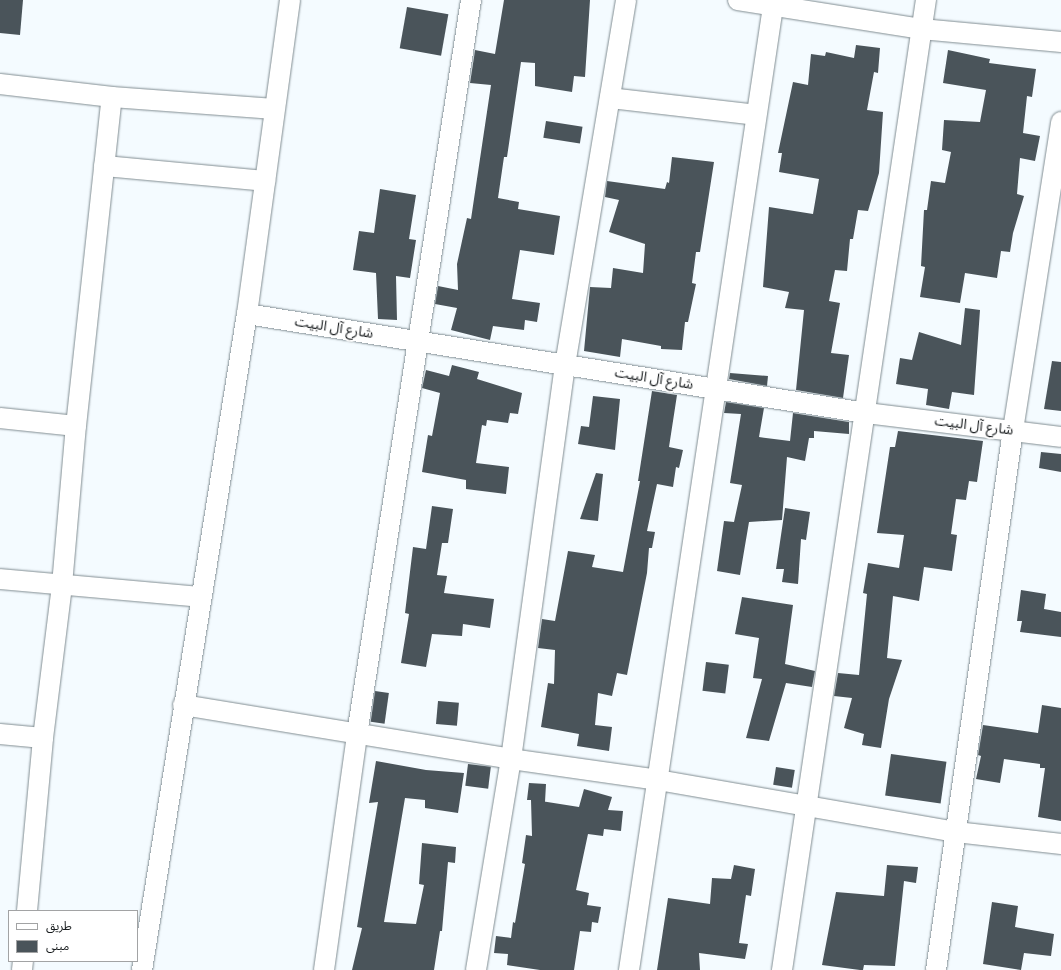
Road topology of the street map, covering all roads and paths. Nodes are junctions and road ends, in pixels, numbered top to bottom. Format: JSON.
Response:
{"nodes":[{"id":1,"x":290,"y":0,"type":"edge"},
{"id":2,"x":471,"y":0,"type":"edge"},
{"id":3,"x":626,"y":0,"type":"edge"},
{"id":4,"x":738,"y":0,"type":"edge"},
{"id":5,"x":926,"y":0,"type":"edge"},
{"id":6,"x":774,"y":3,"type":"edge"},
{"id":7,"x":921,"y":29,"type":"junction"},
{"id":8,"x":1061,"y":42,"type":"edge"},
{"id":9,"x":0,"y":84,"type":"edge"},
{"id":10,"x":112,"y":97,"type":"junction"},
{"id":11,"x":610,"y":98,"type":"junction"},
{"id":12,"x":275,"y":108,"type":"junction"},
{"id":13,"x":756,"y":115,"type":"junction"},
{"id":14,"x":1061,"y":122,"type":"edge"},
{"id":15,"x":1059,"y":152,"type":"edge"},
{"id":16,"x":104,"y":166,"type":"junction"},
{"id":17,"x":265,"y":181,"type":"junction"},
{"id":18,"x":247,"y":314,"type":"junction"},
{"id":19,"x":419,"y":341,"type":"junction"},
{"id":20,"x":565,"y":365,"type":"junction"},
{"id":21,"x":716,"y":388,"type":"junction"},
{"id":22,"x":866,"y":413,"type":"junction"},
{"id":23,"x":0,"y":418,"type":"edge"},
{"id":24,"x":76,"y":426,"type":"junction"},
{"id":25,"x":1013,"y":430,"type":"junction"},
{"id":26,"x":1061,"y":437,"type":"edge"},
{"id":27,"x":0,"y":579,"type":"edge"},
{"id":28,"x":62,"y":585,"type":"junction"},
{"id":29,"x":201,"y":597,"type":"junction"},
{"id":30,"x":183,"y":704,"type":"junction"},
{"id":31,"x":0,"y":734,"type":"edge"},
{"id":32,"x":358,"y":734,"type":"junction"},
{"id":33,"x":43,"y":738,"type":"junction"},
{"id":34,"x":511,"y":759,"type":"junction"},
{"id":35,"x":658,"y":780,"type":"junction"},
{"id":36,"x":807,"y":806,"type":"junction"},
{"id":37,"x":956,"y":832,"type":"junction"},
{"id":38,"x":1061,"y":844,"type":"edge"},
{"id":39,"x":27,"y":910,"type":"edge"},
{"id":40,"x":142,"y":970,"type":"edge"},
{"id":41,"x":324,"y":970,"type":"edge"},
{"id":42,"x":476,"y":970,"type":"edge"},
{"id":43,"x":629,"y":970,"type":"edge"},
{"id":44,"x":782,"y":970,"type":"edge"},
{"id":45,"x":936,"y":970,"type":"edge"}],
"edges":[{"from":1,"to":12,"type":"street"},
{"from":2,"to":19,"type":"street"},
{"from":3,"to":11,"type":"street"},
{"from":4,"to":6,"type":"street"},
{"from":5,"to":7,"type":"street"},
{"from":6,"to":7,"type":"street"},
{"from":6,"to":13,"type":"street"},
{"from":7,"to":8,"type":"street"},
{"from":7,"to":22,"type":"street"},
{"from":9,"to":10,"type":"street"},
{"from":10,"to":12,"type":"street"},
{"from":10,"to":16,"type":"street"},
{"from":11,"to":13,"type":"street"},
{"from":11,"to":20,"type":"street"},
{"from":12,"to":17,"type":"street"},
{"from":13,"to":21,"type":"street"},
{"from":14,"to":15,"type":"street"},
{"from":15,"to":25,"type":"street"},
{"from":16,"to":17,"type":"street"},
{"from":16,"to":24,"type":"street"},
{"from":17,"to":18,"type":"street"},
{"from":18,"to":19,"type":"street","name":"شارع آل البيت"},
{"from":18,"to":29,"type":"street"},
{"from":19,"to":20,"type":"street","name":"شارع آل البيت"},
{"from":19,"to":32,"type":"street"},
{"from":20,"to":21,"type":"street","name":"شارع آل البيت"},
{"from":20,"to":34,"type":"street"},
{"from":21,"to":22,"type":"street","name":"شارع آل البيت"},
{"from":21,"to":35,"type":"street"},
{"from":22,"to":25,"type":"street","name":"شارع آل البيت"},
{"from":22,"to":36,"type":"street"},
{"from":23,"to":24,"type":"street"},
{"from":24,"to":28,"type":"street"},
{"from":25,"to":26,"type":"street","name":"شارع آل البيت"},
{"from":25,"to":37,"type":"street"},
{"from":27,"to":28,"type":"street"},
{"from":28,"to":29,"type":"street"},
{"from":28,"to":33,"type":"street"},
{"from":29,"to":30,"type":"street"},
{"from":30,"to":32,"type":"street"},
{"from":30,"to":40,"type":"street"},
{"from":31,"to":33,"type":"street"},
{"from":32,"to":34,"type":"street"},
{"from":32,"to":41,"type":"street"},
{"from":33,"to":39,"type":"street"},
{"from":34,"to":35,"type":"street"},
{"from":34,"to":42,"type":"street"},
{"from":35,"to":36,"type":"street"},
{"from":35,"to":43,"type":"street"},
{"from":36,"to":37,"type":"street"},
{"from":36,"to":44,"type":"street"},
{"from":37,"to":38,"type":"street"},
{"from":37,"to":45,"type":"street"}]}
